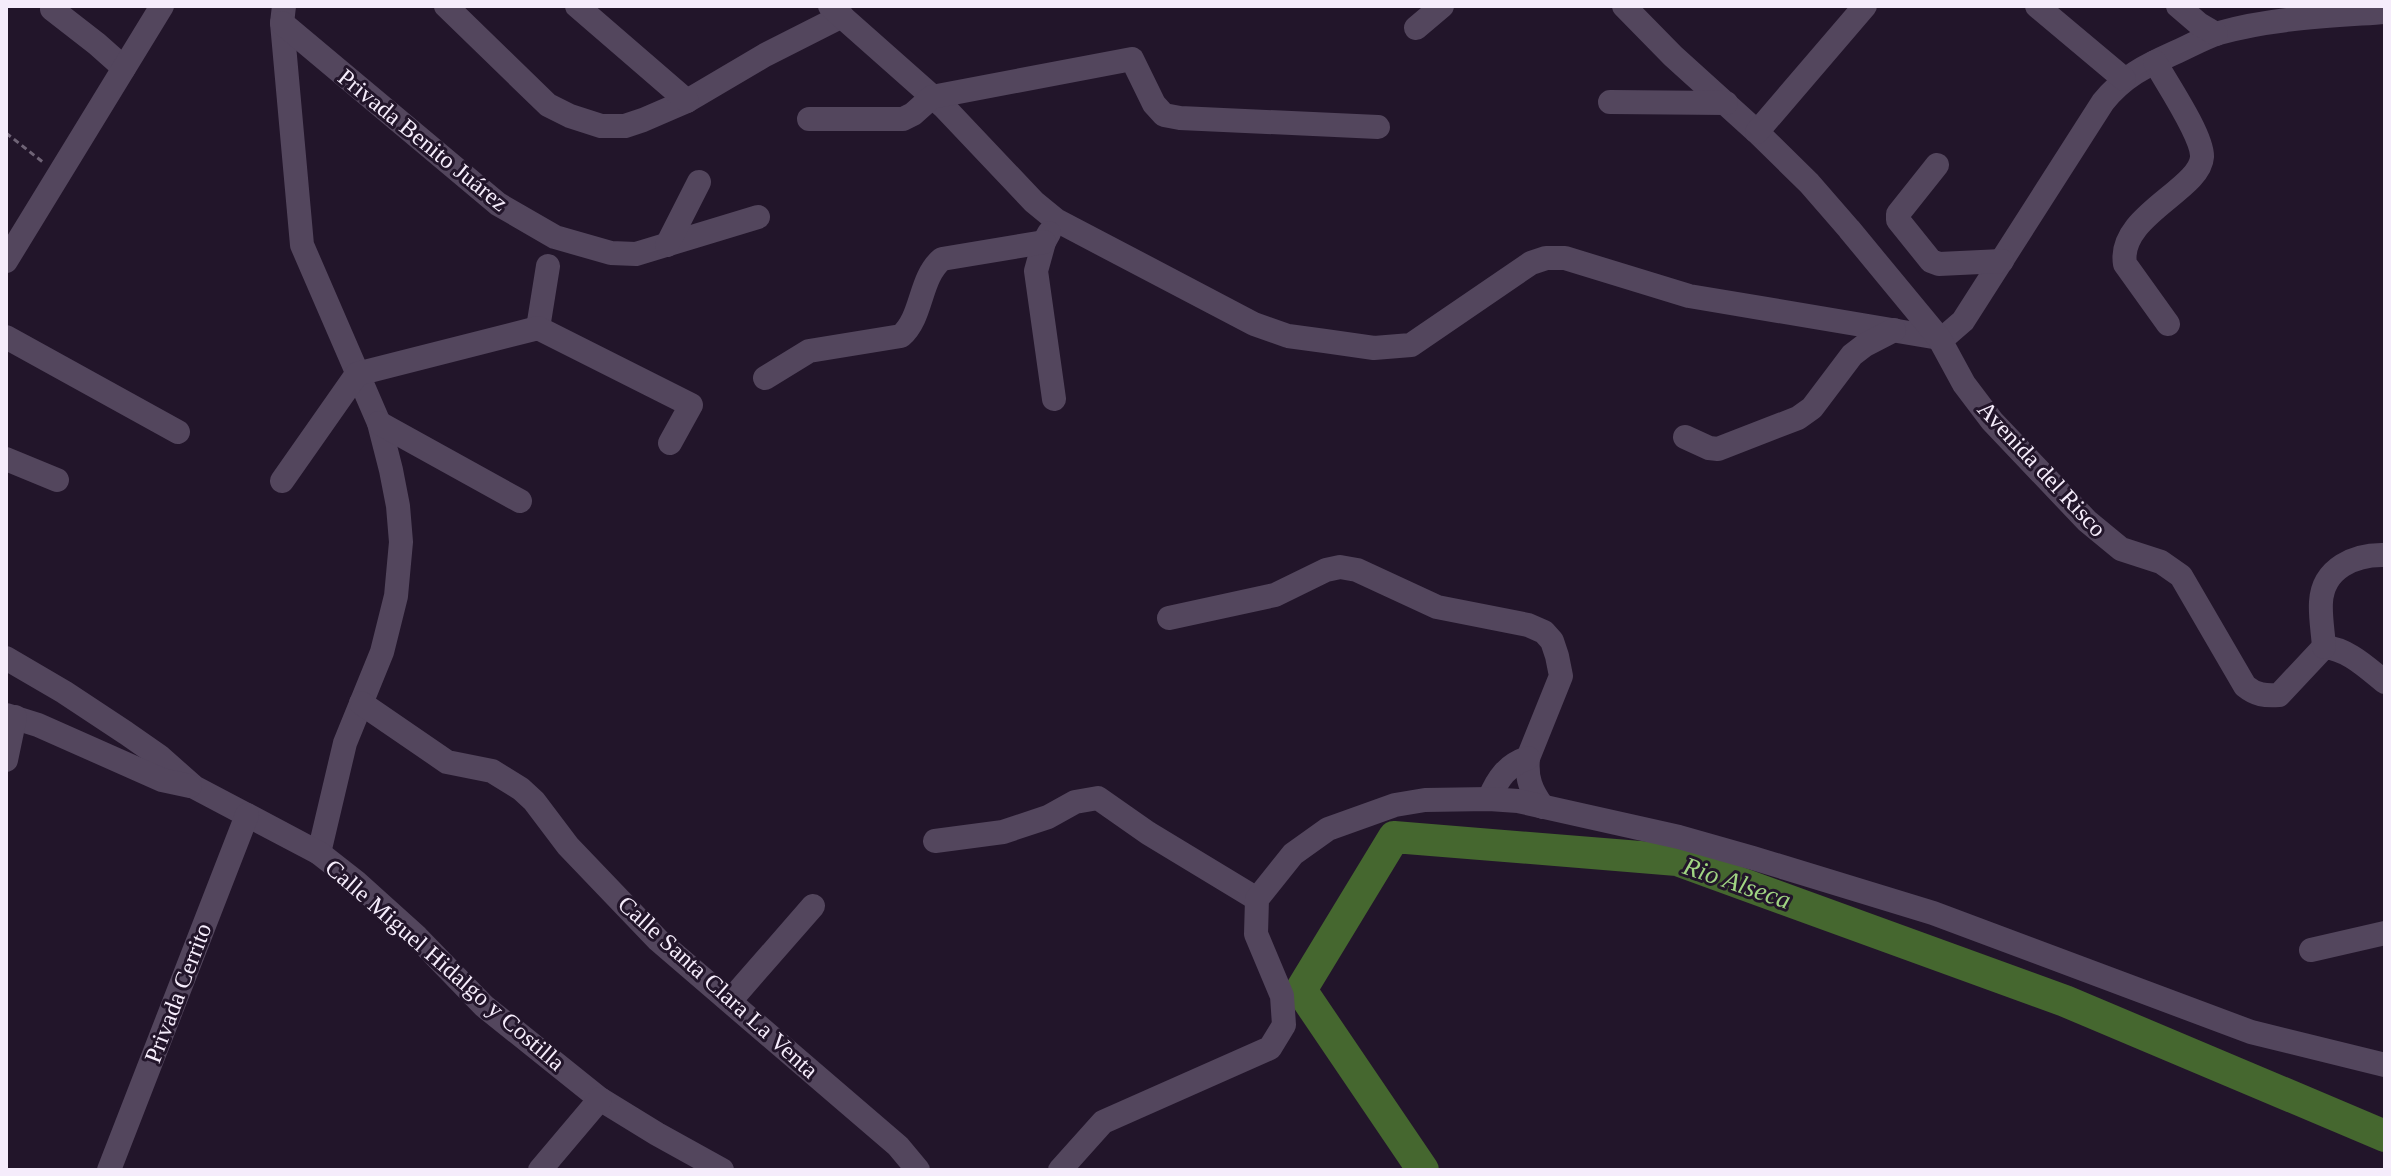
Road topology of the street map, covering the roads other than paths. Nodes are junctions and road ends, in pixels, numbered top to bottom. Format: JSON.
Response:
{"nodes":[{"id":1,"x":162,"y":6,"type":"edge"},
{"id":2,"x":446,"y":6,"type":"edge"},
{"id":3,"x":577,"y":6,"type":"edge"},
{"id":4,"x":1442,"y":6,"type":"edge"},
{"id":5,"x":1624,"y":6,"type":"edge"},
{"id":6,"x":1865,"y":6,"type":"edge"},
{"id":7,"x":2037,"y":6,"type":"edge"},
{"id":8,"x":2178,"y":6,"type":"edge"},
{"id":9,"x":52,"y":9,"type":"dead end"},
{"id":10,"x":836,"y":11,"type":"edge"},
{"id":11,"x":2385,"y":12,"type":"edge"},
{"id":12,"x":283,"y":14,"type":"edge"},
{"id":13,"x":1416,"y":28,"type":"dead end"},
{"id":14,"x":2216,"y":34,"type":"junction"},
{"id":15,"x":2155,"y":62,"type":"junction"},
{"id":16,"x":124,"y":68,"type":"junction"},
{"id":17,"x":2124,"y":79,"type":"junction"},
{"id":18,"x":932,"y":97,"type":"junction"},
{"id":19,"x":687,"y":101,"type":"junction"},
{"id":20,"x":1610,"y":102,"type":"dead end"},
{"id":21,"x":1726,"y":103,"type":"junction"},
{"id":22,"x":809,"y":119,"type":"dead end"},
{"id":23,"x":1378,"y":127,"type":"dead end"},
{"id":24,"x":1757,"y":132,"type":"junction"},
{"id":25,"x":1937,"y":165,"type":"dead end"},
{"id":26,"x":699,"y":182,"type":"dead end"},
{"id":27,"x":758,"y":217,"type":"dead end"},
{"id":28,"x":1056,"y":220,"type":"junction"},
{"id":29,"x":1044,"y":242,"type":"junction"},
{"id":30,"x":667,"y":245,"type":"junction"},
{"id":31,"x":6,"y":261,"type":"edge"},
{"id":32,"x":2002,"y":261,"type":"junction"},
{"id":33,"x":548,"y":266,"type":"dead end"},
{"id":34,"x":2168,"y":324,"type":"dead end"},
{"id":35,"x":538,"y":328,"type":"junction"},
{"id":36,"x":1894,"y":330,"type":"junction"},
{"id":37,"x":6,"y":337,"type":"edge"},
{"id":38,"x":1939,"y":338,"type":"junction"},
{"id":39,"x":357,"y":374,"type":"junction"},
{"id":40,"x":765,"y":378,"type":"dead end"},
{"id":41,"x":1054,"y":399,"type":"dead end"},
{"id":42,"x":379,"y":423,"type":"junction"},
{"id":43,"x":178,"y":432,"type":"dead end"},
{"id":44,"x":1685,"y":437,"type":"dead end"},
{"id":45,"x":670,"y":443,"type":"dead end"},
{"id":46,"x":6,"y":459,"type":"edge"},
{"id":47,"x":57,"y":480,"type":"dead end"},
{"id":48,"x":282,"y":481,"type":"dead end"},
{"id":49,"x":520,"y":501,"type":"dead end"},
{"id":50,"x":2385,"y":555,"type":"edge"},
{"id":51,"x":1169,"y":618,"type":"dead end"},
{"id":52,"x":2324,"y":647,"type":"junction"},
{"id":53,"x":6,"y":658,"type":"edge"},
{"id":54,"x":2385,"y":682,"type":"edge"},
{"id":55,"x":361,"y":703,"type":"junction"},
{"id":56,"x":10,"y":716,"type":"edge"},
{"id":57,"x":1528,"y":758,"type":"junction"},
{"id":58,"x":6,"y":760,"type":"edge"},
{"id":59,"x":194,"y":787,"type":"junction"},
{"id":60,"x":1489,"y":799,"type":"junction"},
{"id":61,"x":1543,"y":807,"type":"junction"},
{"id":62,"x":247,"y":815,"type":"junction"},
{"id":63,"x":935,"y":841,"type":"dead end"},
{"id":64,"x":319,"y":853,"type":"junction"},
{"id":65,"x":1257,"y":899,"type":"junction"},
{"id":66,"x":813,"y":906,"type":"dead end"},
{"id":67,"x":2385,"y":933,"type":"edge"},
{"id":68,"x":2311,"y":950,"type":"dead end"},
{"id":69,"x":730,"y":1001,"type":"junction"},
{"id":70,"x":2385,"y":1065,"type":"edge"},
{"id":71,"x":600,"y":1099,"type":"junction"},
{"id":72,"x":109,"y":1170,"type":"edge"},
{"id":73,"x":540,"y":1170,"type":"edge"},
{"id":74,"x":722,"y":1170,"type":"edge"},
{"id":75,"x":918,"y":1170,"type":"edge"},
{"id":76,"x":1060,"y":1170,"type":"edge"}],
"edges":[{"from":1,"to":16,"type":"street"},
{"from":2,"to":19,"type":"street"},
{"from":3,"to":19,"type":"street"},
{"from":4,"to":13,"type":"street"},
{"from":5,"to":21,"type":"street","name":"Avenida del Risco"},
{"from":6,"to":24,"type":"street"},
{"from":7,"to":17,"type":"street"},
{"from":8,"to":14,"type":"street"},
{"from":9,"to":16,"type":"street"},
{"from":10,"to":18,"type":"street"},
{"from":10,"to":19,"type":"street"},
{"from":11,"to":14,"type":"street"},
{"from":12,"to":30,"type":"street","name":"Privada Benito Juárez"},
{"from":12,"to":39,"type":"street"},
{"from":14,"to":15,"type":"street"},
{"from":15,"to":17,"type":"street"},
{"from":15,"to":34,"type":"street"},
{"from":16,"to":31,"type":"street"},
{"from":17,"to":32,"type":"street"},
{"from":18,"to":22,"type":"street"},
{"from":18,"to":23,"type":"street"},
{"from":18,"to":28,"type":"street"},
{"from":20,"to":21,"type":"street"},
{"from":21,"to":24,"type":"street","name":"Avenida del Risco"},
{"from":24,"to":38,"type":"street","name":"Avenida del Risco"},
{"from":25,"to":32,"type":"street"},
{"from":26,"to":30,"type":"street"},
{"from":27,"to":30,"type":"street","name":"Privada Benito Juárez"},
{"from":28,"to":29,"type":"street"},
{"from":28,"to":36,"type":"street"},
{"from":29,"to":40,"type":"street"},
{"from":29,"to":41,"type":"street"},
{"from":32,"to":38,"type":"street"},
{"from":33,"to":35,"type":"street"},
{"from":35,"to":39,"type":"street"},
{"from":35,"to":45,"type":"street"},
{"from":36,"to":38,"type":"street"},
{"from":36,"to":44,"type":"street"},
{"from":37,"to":43,"type":"street"},
{"from":38,"to":52,"type":"street","name":"Avenida del Risco"},
{"from":39,"to":42,"type":"street"},
{"from":39,"to":48,"type":"street"},
{"from":42,"to":49,"type":"street"},
{"from":42,"to":55,"type":"street"},
{"from":46,"to":47,"type":"street"},
{"from":50,"to":52,"type":"street"},
{"from":51,"to":57,"type":"street"},
{"from":52,"to":54,"type":"street"},
{"from":53,"to":59,"type":"street","name":"Calle Miguel Hidalgo y Costilla"},
{"from":55,"to":64,"type":"street"},
{"from":55,"to":69,"type":"street","name":"Calle Santa Clara La Venta"},
{"from":56,"to":58,"type":"street"},
{"from":56,"to":59,"type":"street"},
{"from":57,"to":60,"type":"street"},
{"from":57,"to":61,"type":"street"},
{"from":59,"to":62,"type":"street","name":"Calle Miguel Hidalgo y Costilla"},
{"from":60,"to":61,"type":"street"},
{"from":60,"to":65,"type":"street"},
{"from":61,"to":70,"type":"street"},
{"from":62,"to":64,"type":"street","name":"Calle Miguel Hidalgo y Costilla"},
{"from":62,"to":72,"type":"street","name":"Privada Cerrito"},
{"from":63,"to":65,"type":"street"},
{"from":64,"to":71,"type":"street","name":"Calle Miguel Hidalgo y Costilla"},
{"from":65,"to":76,"type":"street"},
{"from":66,"to":69,"type":"street"},
{"from":67,"to":68,"type":"street"},
{"from":69,"to":75,"type":"street","name":"Calle Santa Clara La Venta"},
{"from":71,"to":73,"type":"street"},
{"from":71,"to":74,"type":"street","name":"Calle Miguel Hidalgo y Costilla"}]}
